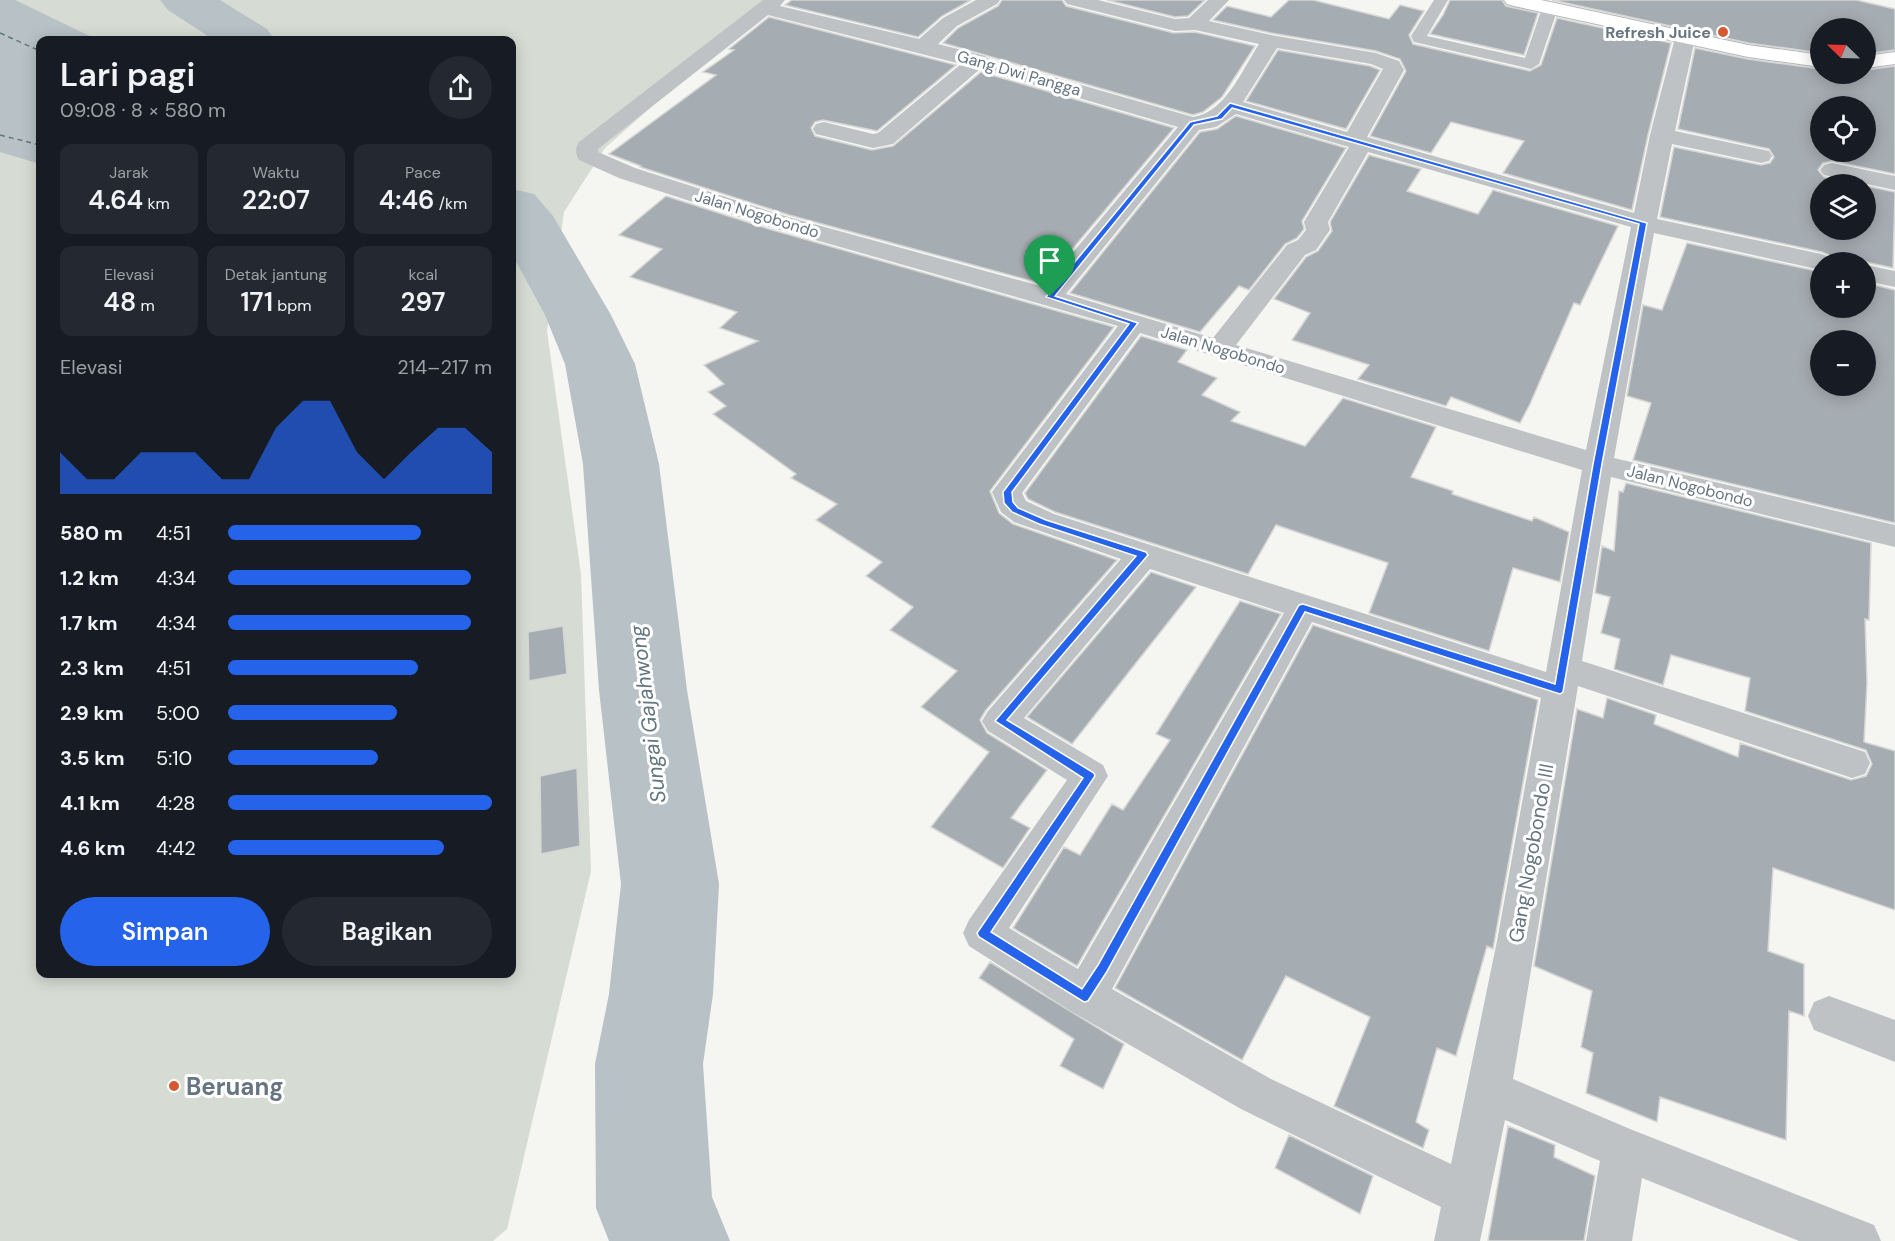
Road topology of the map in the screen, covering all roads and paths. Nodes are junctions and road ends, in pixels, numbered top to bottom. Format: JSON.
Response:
{"nodes":[{"id":1,"x":990,"y":0,"type":"edge"},
{"id":2,"x":1074,"y":0,"type":"edge"},
{"id":3,"x":1219,"y":0,"type":"edge"},
{"id":4,"x":1441,"y":0,"type":"edge"},
{"id":5,"x":1514,"y":0,"type":"edge"},
{"id":6,"x":769,"y":4,"type":"edge"},
{"id":7,"x":1550,"y":8,"type":"junction"},
{"id":8,"x":1195,"y":24,"type":"junction"},
{"id":9,"x":1685,"y":38,"type":"junction"},
{"id":10,"x":1271,"y":41,"type":"junction"},
{"id":11,"x":923,"y":46,"type":"junction"},
{"id":12,"x":1895,"y":58,"type":"edge"},
{"id":13,"x":1810,"y":59,"type":"edge"},
{"id":14,"x":978,"y":60,"type":"junction"},
{"id":15,"x":1876,"y":61,"type":"edge"},
{"id":16,"x":1230,"y":105,"type":"junction"},
{"id":17,"x":1192,"y":124,"type":"junction"},
{"id":18,"x":824,"y":129,"type":"dead end"},
{"id":19,"x":1661,"y":135,"type":"junction"},
{"id":20,"x":1357,"y":142,"type":"junction"},
{"id":21,"x":1761,"y":156,"type":"dead end"},
{"id":22,"x":1832,"y":170,"type":"dead end"},
{"id":23,"x":1895,"y":183,"type":"edge"},
{"id":24,"x":1643,"y":223,"type":"junction"},
{"id":25,"x":1810,"y":260,"type":"edge"},
{"id":26,"x":1876,"y":275,"type":"edge"},
{"id":27,"x":1895,"y":279,"type":"edge"},
{"id":28,"x":1050,"y":297,"type":"junction"},
{"id":29,"x":1134,"y":323,"type":"junction"},
{"id":30,"x":1219,"y":349,"type":"junction"},
{"id":31,"x":1597,"y":464,"type":"junction"},
{"id":32,"x":1895,"y":536,"type":"edge"},
{"id":33,"x":1143,"y":555,"type":"junction"},
{"id":34,"x":1303,"y":608,"type":"junction"},
{"id":35,"x":1561,"y":679,"type":"junction"},
{"id":36,"x":1852,"y":763,"type":"dead end"},
{"id":37,"x":1084,"y":996,"type":"junction"},
{"id":38,"x":1829,"y":1016,"type":"dead end"},
{"id":39,"x":1895,"y":1041,"type":"edge"},
{"id":40,"x":1490,"y":1090,"type":"junction"},
{"id":41,"x":1624,"y":1149,"type":"junction"},
{"id":42,"x":1467,"y":1196,"type":"junction"},
{"id":43,"x":1457,"y":1241,"type":"edge"},
{"id":44,"x":1610,"y":1241,"type":"edge"},
{"id":45,"x":1858,"y":1241,"type":"edge"}],
"edges":[{"from":1,"to":11,"type":"street","name":"Gang Dwi Pangga"},
{"from":2,"to":8,"type":"street"},
{"from":3,"to":8,"type":"street"},
{"from":4,"to":7,"type":"lane"},
{"from":5,"to":7,"type":"street"},
{"from":6,"to":11,"type":"street"},
{"from":6,"to":28,"type":"street","name":"Jalan Nogobondo"},
{"from":7,"to":9,"type":"street"},
{"from":8,"to":10,"type":"street"},
{"from":9,"to":13,"type":"street"},
{"from":9,"to":19,"type":"street","name":"Gang Nogobondo III"},
{"from":10,"to":16,"type":"street"},
{"from":10,"to":20,"type":"street"},
{"from":11,"to":14,"type":"street","name":"Gang Dwi Pangga"},
{"from":12,"to":15,"type":"street"},
{"from":14,"to":17,"type":"street","name":"Gang Dwi Pangga"},
{"from":14,"to":18,"type":"street"},
{"from":16,"to":17,"type":"street"},
{"from":16,"to":20,"type":"street"},
{"from":17,"to":28,"type":"street"},
{"from":19,"to":21,"type":"street"},
{"from":19,"to":24,"type":"street","name":"Gang Nogobondo III"},
{"from":20,"to":24,"type":"street"},
{"from":20,"to":30,"type":"street"},
{"from":22,"to":23,"type":"street"},
{"from":24,"to":25,"type":"street"},
{"from":24,"to":31,"type":"street","name":"Gang Nogobondo III"},
{"from":26,"to":27,"type":"street"},
{"from":28,"to":29,"type":"street","name":"Jalan Nogobondo"},
{"from":29,"to":30,"type":"street","name":"Jalan Nogobondo"},
{"from":29,"to":33,"type":"street"},
{"from":30,"to":31,"type":"street","name":"Jalan Nogobondo"},
{"from":31,"to":32,"type":"street","name":"Jalan Nogobondo"},
{"from":31,"to":35,"type":"street","name":"Gang Nogobondo III"},
{"from":33,"to":34,"type":"street"},
{"from":33,"to":37,"type":"street"},
{"from":34,"to":35,"type":"street"},
{"from":34,"to":37,"type":"street"},
{"from":35,"to":36,"type":"street"},
{"from":35,"to":40,"type":"street","name":"Gang Nogobondo III"},
{"from":37,"to":42,"type":"street"},
{"from":38,"to":39,"type":"street"},
{"from":40,"to":41,"type":"street"},
{"from":40,"to":42,"type":"street","name":"Gang Nogobondo III"},
{"from":41,"to":44,"type":"street"},
{"from":41,"to":45,"type":"street"},
{"from":42,"to":43,"type":"street","name":"Gang Nogobondo III"}]}
